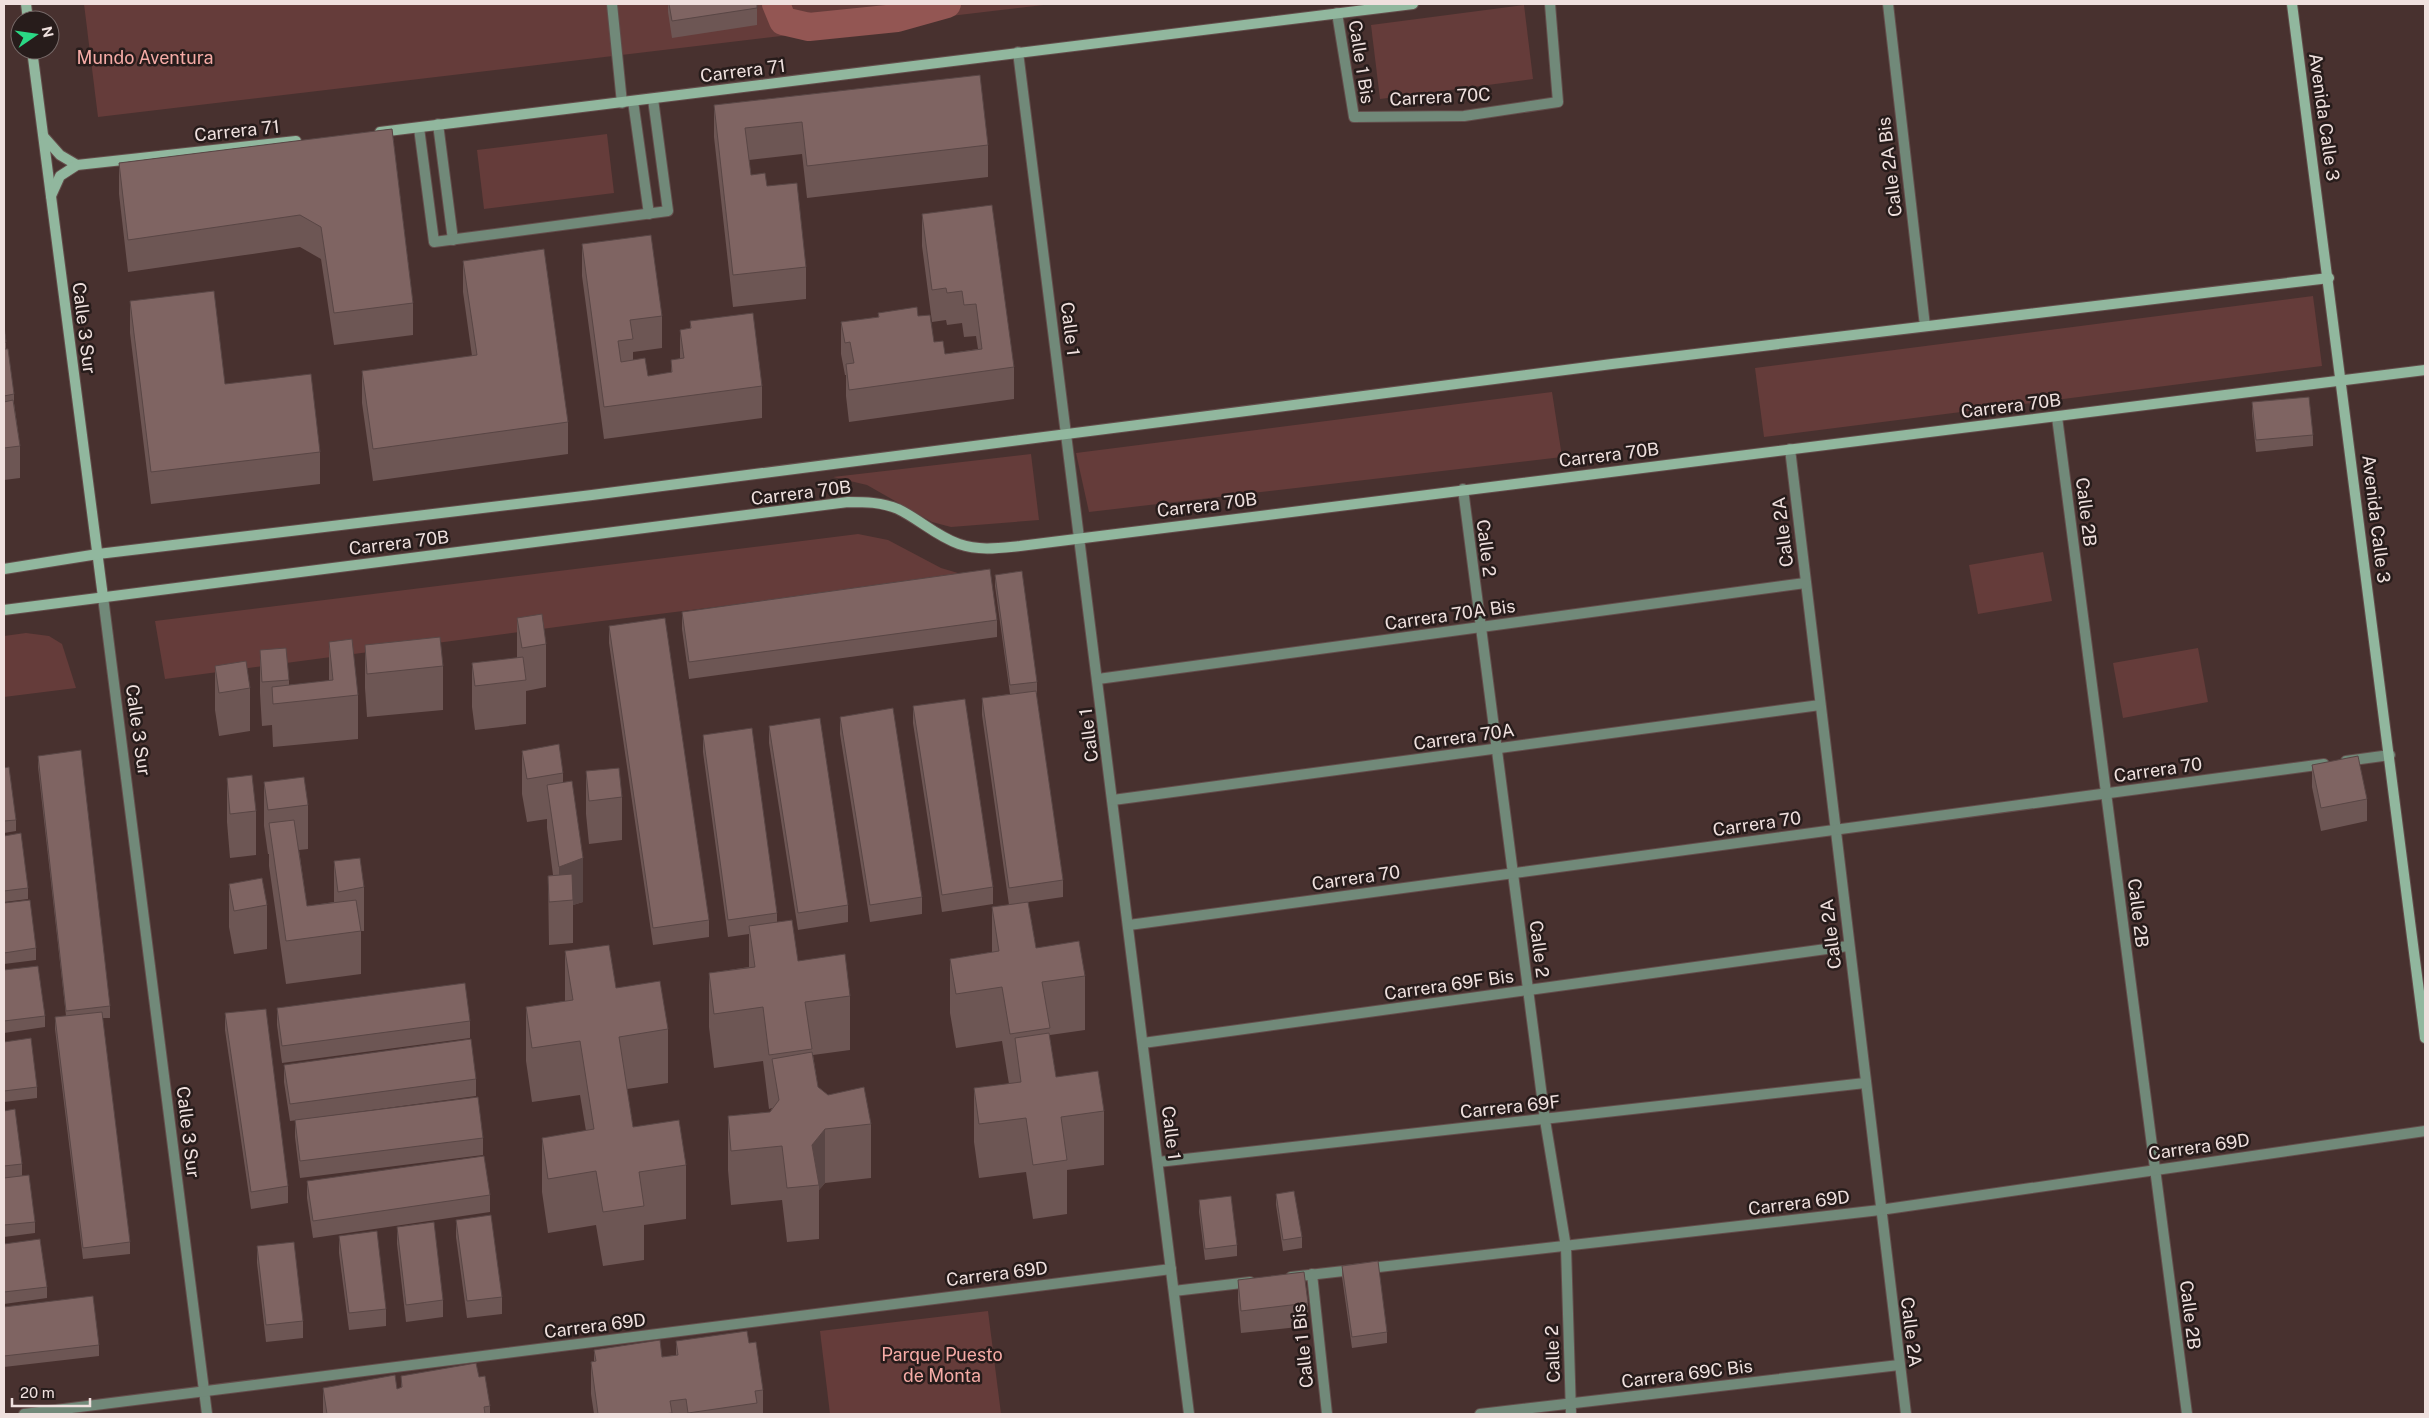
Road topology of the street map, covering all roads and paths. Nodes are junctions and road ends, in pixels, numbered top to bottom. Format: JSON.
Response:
{"nodes":[{"id":1,"x":612,"y":4,"type":"edge"},
{"id":2,"x":1413,"y":4,"type":"edge"},
{"id":3,"x":1550,"y":4,"type":"edge"},
{"id":4,"x":1888,"y":4,"type":"edge"},
{"id":5,"x":2292,"y":4,"type":"edge"},
{"id":6,"x":1337,"y":13,"type":"junction"},
{"id":7,"x":1018,"y":52,"type":"junction"},
{"id":8,"x":33,"y":60,"type":"edge"},
{"id":9,"x":653,"y":98,"type":"junction"},
{"id":10,"x":633,"y":101,"type":"junction"},
{"id":11,"x":622,"y":103,"type":"junction"},
{"id":12,"x":1354,"y":117,"type":"joint"},
{"id":13,"x":438,"y":124,"type":"junction"},
{"id":14,"x":420,"y":128,"type":"junction"},
{"id":15,"x":370,"y":133,"type":"edge"},
{"id":16,"x":43,"y":134,"type":"junction"},
{"id":17,"x":311,"y":139,"type":"edge"},
{"id":18,"x":77,"y":165,"type":"junction"},
{"id":19,"x":50,"y":196,"type":"junction"},
{"id":20,"x":649,"y":214,"type":"junction"},
{"id":21,"x":453,"y":240,"type":"junction"},
{"id":22,"x":2329,"y":278,"type":"junction"},
{"id":23,"x":1925,"y":326,"type":"junction"},
{"id":24,"x":2425,"y":370,"type":"edge"},
{"id":25,"x":2342,"y":382,"type":"junction"},
{"id":26,"x":2058,"y":416,"type":"junction"},
{"id":27,"x":1067,"y":434,"type":"junction"},
{"id":28,"x":1790,"y":449,"type":"junction"},
{"id":29,"x":1463,"y":489,"type":"junction"},
{"id":30,"x":1080,"y":538,"type":"junction"},
{"id":31,"x":98,"y":554,"type":"junction"},
{"id":32,"x":4,"y":569,"type":"edge"},
{"id":33,"x":1806,"y":583,"type":"junction"},
{"id":34,"x":103,"y":597,"type":"junction"},
{"id":35,"x":4,"y":610,"type":"edge"},
{"id":36,"x":1480,"y":627,"type":"junction"},
{"id":37,"x":1098,"y":679,"type":"junction"},
{"id":38,"x":1820,"y":705,"type":"junction"},
{"id":39,"x":1498,"y":749,"type":"junction"},
{"id":40,"x":2390,"y":755,"type":"junction"},
{"id":41,"x":2106,"y":794,"type":"junction"},
{"id":42,"x":1113,"y":800,"type":"junction"},
{"id":43,"x":1835,"y":830,"type":"junction"},
{"id":44,"x":1514,"y":873,"type":"junction"},
{"id":45,"x":1128,"y":925,"type":"junction"},
{"id":46,"x":1848,"y":946,"type":"junction"},
{"id":47,"x":1528,"y":991,"type":"junction"},
{"id":48,"x":2425,"y":1030,"type":"edge"},
{"id":49,"x":1143,"y":1043,"type":"junction"},
{"id":50,"x":1865,"y":1082,"type":"junction"},
{"id":51,"x":1545,"y":1120,"type":"junction"},
{"id":52,"x":2425,"y":1131,"type":"edge"},
{"id":53,"x":1158,"y":1162,"type":"junction"},
{"id":54,"x":2155,"y":1170,"type":"junction"},
{"id":55,"x":1880,"y":1210,"type":"junction"},
{"id":56,"x":1566,"y":1246,"type":"junction"},
{"id":57,"x":1171,"y":1269,"type":"junction"},
{"id":58,"x":1312,"y":1274,"type":"junction"},
{"id":59,"x":1282,"y":1278,"type":"edge"},
{"id":60,"x":1262,"y":1280,"type":"edge"},
{"id":61,"x":1174,"y":1291,"type":"junction"},
{"id":62,"x":1899,"y":1365,"type":"junction"},
{"id":63,"x":204,"y":1391,"type":"junction"},
{"id":64,"x":1571,"y":1409,"type":"edge"},
{"id":65,"x":24,"y":1414,"type":"edge"},
{"id":66,"x":207,"y":1414,"type":"edge"},
{"id":67,"x":1189,"y":1414,"type":"edge"},
{"id":68,"x":1327,"y":1414,"type":"edge"},
{"id":69,"x":1480,"y":1414,"type":"edge"},
{"id":70,"x":1906,"y":1414,"type":"edge"},
{"id":71,"x":2187,"y":1414,"type":"edge"}],
"edges":[{"from":1,"to":11,"type":"street"},
{"from":2,"to":6,"type":"street","name":"Carrera 71"},
{"from":3,"to":12,"type":"street","name":"Carrera 70C"},
{"from":4,"to":23,"type":"street","name":"Calle 2A Bis"},
{"from":5,"to":22,"type":"street","name":"Avenida Calle 3"},
{"from":6,"to":7,"type":"street","name":"Carrera 71"},
{"from":6,"to":12,"type":"street","name":"Calle 1 Bis"},
{"from":7,"to":9,"type":"street","name":"Carrera 71"},
{"from":7,"to":27,"type":"street","name":"Calle 1"},
{"from":8,"to":16,"type":"street","name":"Calle 3 Sur"},
{"from":9,"to":10,"type":"street","name":"Carrera 71"},
{"from":9,"to":20,"type":"street"},
{"from":10,"to":11,"type":"street","name":"Carrera 71"},
{"from":10,"to":20,"type":"street"},
{"from":11,"to":13,"type":"street","name":"Carrera 71"},
{"from":13,"to":14,"type":"street","name":"Carrera 71"},
{"from":13,"to":21,"type":"street"},
{"from":14,"to":15,"type":"street","name":"Carrera 71"},
{"from":14,"to":21,"type":"street"},
{"from":16,"to":18,"type":"street"},
{"from":16,"to":19,"type":"street","name":"Calle 3 Sur"},
{"from":17,"to":18,"type":"street","name":"Carrera 71"},
{"from":18,"to":19,"type":"street"},
{"from":19,"to":31,"type":"street","name":"Calle 3 Sur"},
{"from":20,"to":21,"type":"street"},
{"from":22,"to":23,"type":"street","name":"Carrera 70B"},
{"from":22,"to":25,"type":"street","name":"Avenida Calle 3"},
{"from":23,"to":27,"type":"street","name":"Carrera 70B"},
{"from":24,"to":25,"type":"street","name":"Carrera 70B"},
{"from":25,"to":26,"type":"street","name":"Carrera 70B"},
{"from":25,"to":40,"type":"street","name":"Avenida Calle 3"},
{"from":26,"to":28,"type":"street","name":"Carrera 70B"},
{"from":26,"to":41,"type":"street","name":"Calle 2B"},
{"from":27,"to":30,"type":"street","name":"Calle 1"},
{"from":27,"to":31,"type":"street","name":"Carrera 70B"},
{"from":28,"to":29,"type":"street","name":"Carrera 70B"},
{"from":28,"to":33,"type":"street","name":"Calle 2A"},
{"from":29,"to":30,"type":"street","name":"Carrera 70B"},
{"from":29,"to":36,"type":"street","name":"Calle 2"},
{"from":30,"to":34,"type":"street","name":"Carrera 70B"},
{"from":30,"to":37,"type":"street","name":"Calle 1"},
{"from":31,"to":32,"type":"street","name":"Carrera 70B"},
{"from":31,"to":34,"type":"street","name":"Calle 3 Sur"},
{"from":33,"to":36,"type":"street","name":"Carrera 70A Bis"},
{"from":33,"to":38,"type":"street","name":"Calle 2A"},
{"from":34,"to":35,"type":"street","name":"Carrera 70B"},
{"from":34,"to":63,"type":"street","name":"Calle 3 Sur"},
{"from":36,"to":37,"type":"street","name":"Carrera 70A Bis"},
{"from":36,"to":39,"type":"street","name":"Calle 2"},
{"from":37,"to":42,"type":"street","name":"Calle 1"},
{"from":38,"to":39,"type":"street","name":"Carrera 70A"},
{"from":38,"to":43,"type":"street","name":"Calle 2A"},
{"from":39,"to":42,"type":"street","name":"Carrera 70A"},
{"from":39,"to":44,"type":"street","name":"Calle 2"},
{"from":40,"to":41,"type":"street","name":"Carrera 70"},
{"from":40,"to":48,"type":"street","name":"Avenida Calle 3"},
{"from":41,"to":43,"type":"street","name":"Carrera 70"},
{"from":41,"to":54,"type":"street","name":"Calle 2B"},
{"from":42,"to":45,"type":"street","name":"Calle 1"},
{"from":43,"to":44,"type":"street","name":"Carrera 70"},
{"from":43,"to":46,"type":"street","name":"Calle 2A"},
{"from":44,"to":45,"type":"street","name":"Carrera 70"},
{"from":44,"to":47,"type":"street","name":"Calle 2"},
{"from":45,"to":49,"type":"street","name":"Calle 1"},
{"from":46,"to":47,"type":"street","name":"Carrera 69F Bis"},
{"from":46,"to":50,"type":"street","name":"Calle 2A"},
{"from":47,"to":49,"type":"street","name":"Carrera 69F Bis"},
{"from":47,"to":51,"type":"street","name":"Calle 2"},
{"from":49,"to":53,"type":"street","name":"Calle 1"},
{"from":50,"to":51,"type":"street","name":"Carrera 69F"},
{"from":50,"to":55,"type":"street","name":"Calle 2A"},
{"from":51,"to":53,"type":"street","name":"Carrera 69F"},
{"from":51,"to":56,"type":"street","name":"Calle 2"},
{"from":52,"to":54,"type":"street","name":"Carrera 69D"},
{"from":53,"to":57,"type":"street","name":"Calle 1"},
{"from":54,"to":55,"type":"street","name":"Carrera 69D"},
{"from":54,"to":71,"type":"street","name":"Calle 2B"},
{"from":55,"to":56,"type":"street","name":"Carrera 69D"},
{"from":55,"to":62,"type":"street","name":"Calle 2A"},
{"from":56,"to":58,"type":"street","name":"Carrera 69D"},
{"from":56,"to":64,"type":"street","name":"Calle 2"},
{"from":57,"to":61,"type":"street","name":"Calle 1"},
{"from":57,"to":63,"type":"street","name":"Carrera 69D"},
{"from":58,"to":59,"type":"street","name":"Carrera 69D"},
{"from":58,"to":68,"type":"street","name":"Calle 1 Bis"},
{"from":60,"to":61,"type":"street"},
{"from":61,"to":67,"type":"street","name":"Calle 1"},
{"from":62,"to":64,"type":"street","name":"Carrera 69C Bis"},
{"from":62,"to":70,"type":"street","name":"Calle 2A"},
{"from":63,"to":65,"type":"street","name":"Carrera 69D"},
{"from":63,"to":66,"type":"street","name":"Calle 3 Sur"},
{"from":64,"to":69,"type":"street","name":"Carrera 69C Bis"}]}
